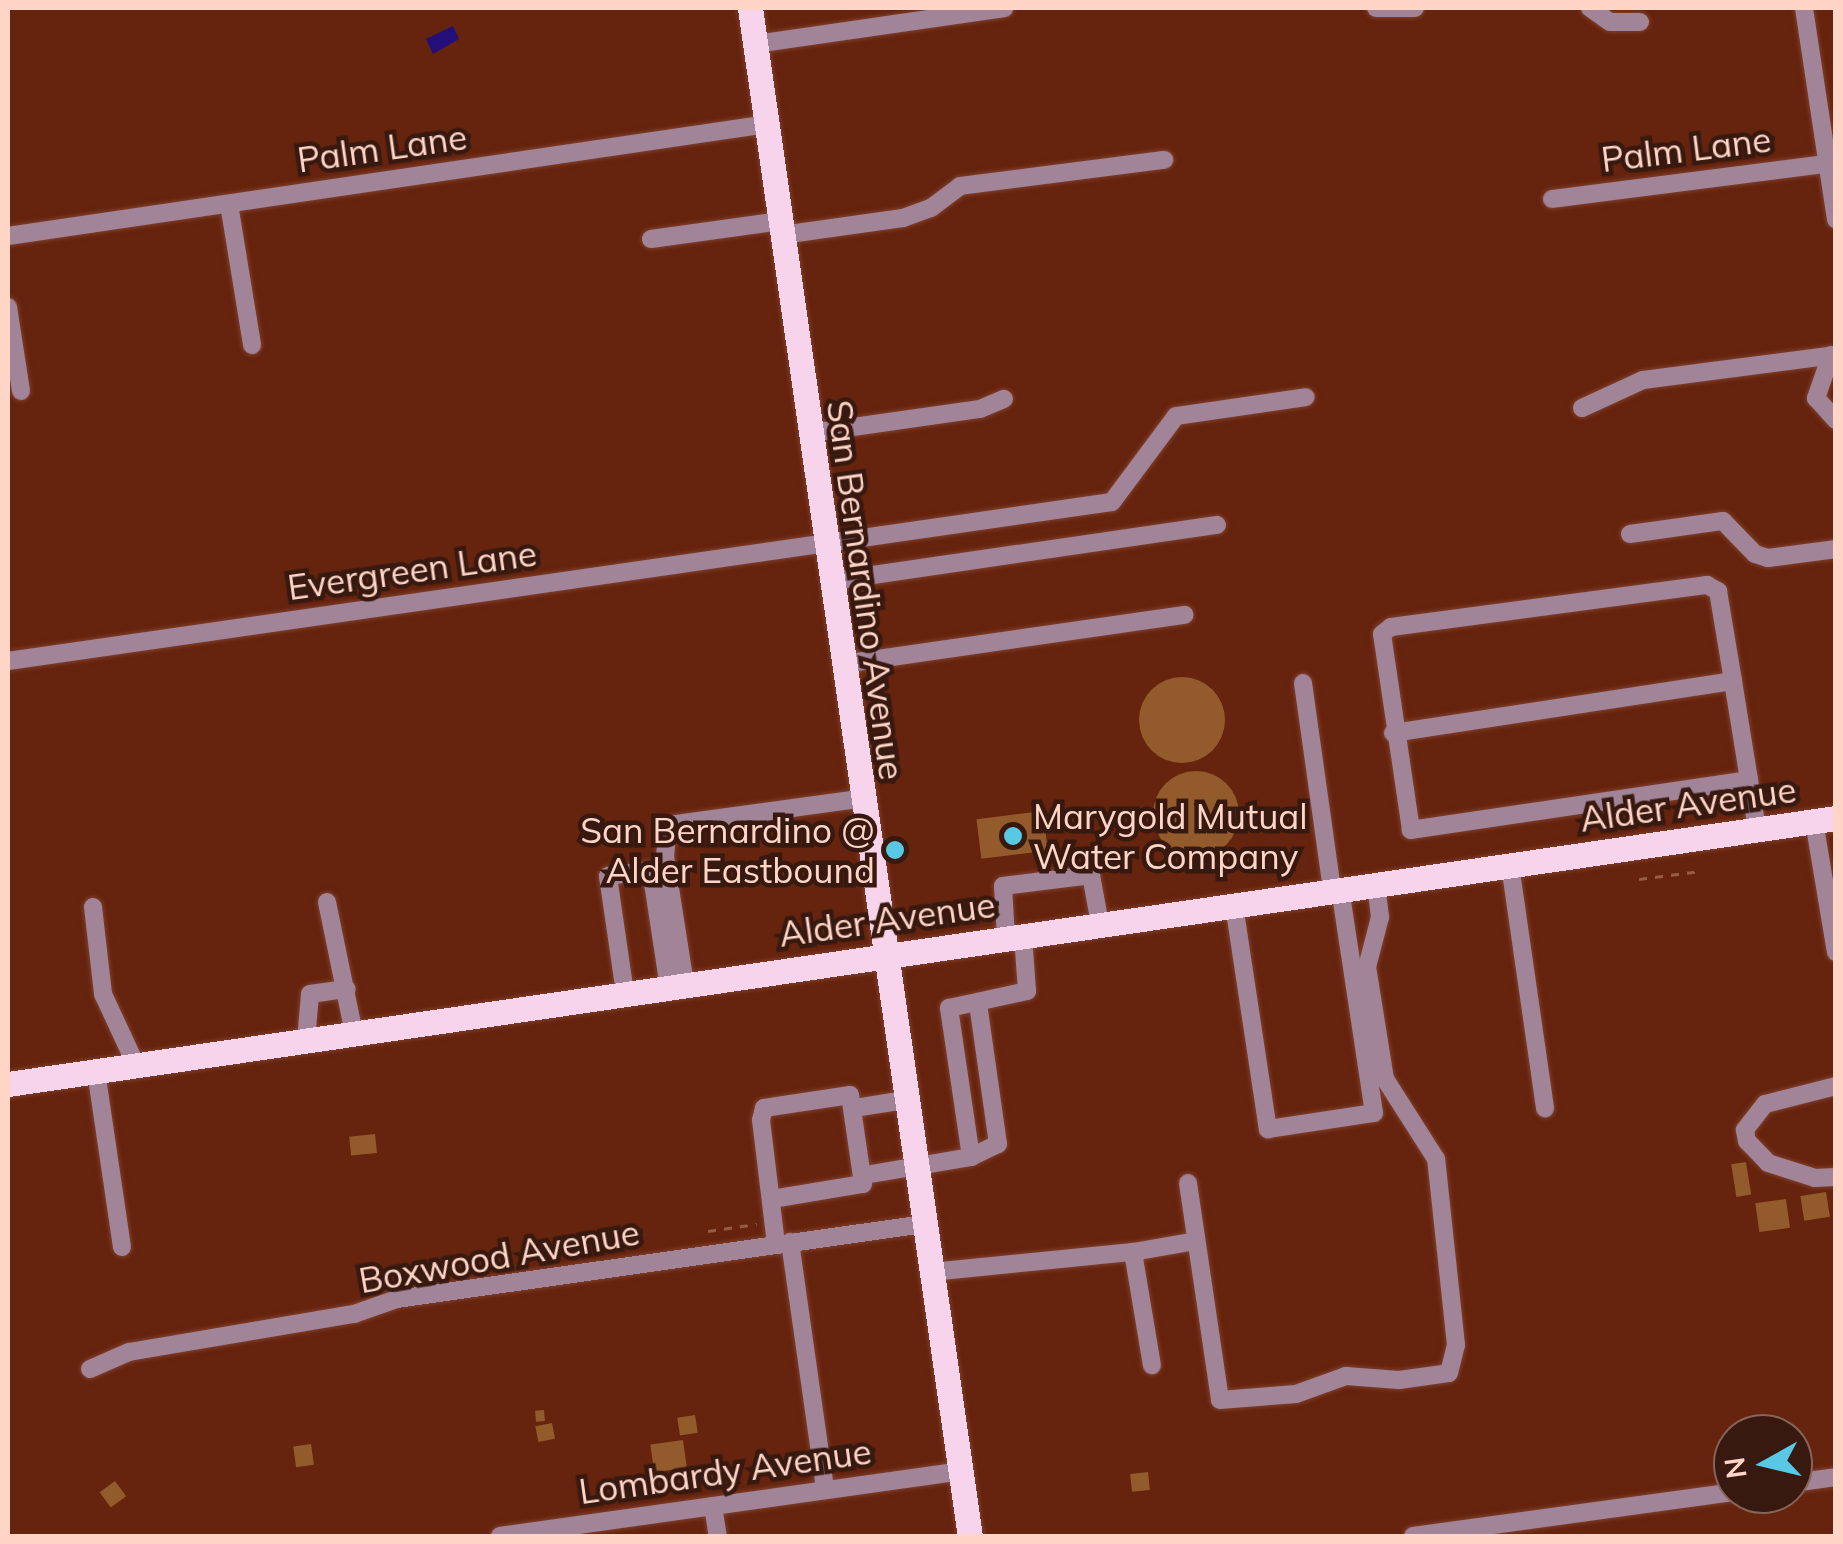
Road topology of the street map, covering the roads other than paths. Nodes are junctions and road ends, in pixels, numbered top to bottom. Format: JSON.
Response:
{"nodes":[{"id":1,"x":750,"y":8,"type":"edge"},
{"id":2,"x":1004,"y":8,"type":"edge"},
{"id":3,"x":1376,"y":8,"type":"edge"},
{"id":4,"x":1415,"y":8,"type":"edge"},
{"id":5,"x":1590,"y":8,"type":"edge"},
{"id":6,"x":1804,"y":8,"type":"edge"},
{"id":7,"x":914,"y":15,"type":"edge"},
{"id":8,"x":1640,"y":22,"type":"dead end"},
{"id":9,"x":755,"y":44,"type":"junction"},
{"id":10,"x":766,"y":124,"type":"junction"},
{"id":11,"x":1164,"y":160,"type":"dead end"},
{"id":12,"x":1828,"y":164,"type":"junction"},
{"id":13,"x":1552,"y":199,"type":"dead end"},
{"id":14,"x":228,"y":204,"type":"junction"},
{"id":15,"x":1836,"y":220,"type":"edge"},
{"id":16,"x":782,"y":228,"type":"junction"},
{"id":17,"x":8,"y":236,"type":"edge"},
{"id":18,"x":652,"y":239,"type":"dead end"},
{"id":19,"x":8,"y":307,"type":"edge"},
{"id":20,"x":252,"y":345,"type":"dead end"},
{"id":21,"x":1834,"y":355,"type":"edge"},
{"id":22,"x":20,"y":391,"type":"dead end"},
{"id":23,"x":1306,"y":397,"type":"dead end"},
{"id":24,"x":1004,"y":398,"type":"dead end"},
{"id":25,"x":1582,"y":408,"type":"dead end"},
{"id":26,"x":1836,"y":420,"type":"edge"},
{"id":27,"x":810,"y":433,"type":"junction"},
{"id":28,"x":1217,"y":526,"type":"dead end"},
{"id":29,"x":1630,"y":534,"type":"dead end"},
{"id":30,"x":826,"y":543,"type":"junction"},
{"id":31,"x":1836,"y":548,"type":"edge"},
{"id":32,"x":832,"y":581,"type":"junction"},
{"id":33,"x":1184,"y":616,"type":"dead end"},
{"id":34,"x":8,"y":661,"type":"edge"},
{"id":35,"x":843,"y":664,"type":"junction"},
{"id":36,"x":1733,"y":681,"type":"junction"},
{"id":37,"x":1303,"y":683,"type":"dead end"},
{"id":38,"x":1393,"y":733,"type":"junction"},
{"id":39,"x":1749,"y":780,"type":"junction"},
{"id":40,"x":859,"y":798,"type":"junction"},
{"id":41,"x":1825,"y":819,"type":"edge"},
{"id":42,"x":1757,"y":829,"type":"junction"},
{"id":43,"x":1510,"y":865,"type":"junction"},
{"id":44,"x":1376,"y":884,"type":"junction"},
{"id":45,"x":1336,"y":890,"type":"junction"},
{"id":46,"x":327,"y":902,"type":"dead end"},
{"id":47,"x":1234,"y":904,"type":"junction"},
{"id":48,"x":93,"y":907,"type":"dead end"},
{"id":49,"x":1100,"y":924,"type":"junction"},
{"id":50,"x":1015,"y":936,"type":"junction"},
{"id":51,"x":1836,"y":952,"type":"edge"},
{"id":52,"x":882,"y":954,"type":"junction"},
{"id":53,"x":677,"y":985,"type":"junction"},
{"id":54,"x":347,"y":989,"type":"junction"},
{"id":55,"x":625,"y":993,"type":"junction"},
{"id":56,"x":978,"y":1004,"type":"junction"},
{"id":57,"x":354,"y":1033,"type":"junction"},
{"id":58,"x":306,"y":1040,"type":"junction"},
{"id":59,"x":136,"y":1065,"type":"junction"},
{"id":60,"x":96,"y":1071,"type":"junction"},
{"id":61,"x":8,"y":1084,"type":"edge"},
{"id":62,"x":1836,"y":1086,"type":"edge"},
{"id":63,"x":905,"y":1100,"type":"junction"},
{"id":64,"x":854,"y":1108,"type":"junction"},
{"id":65,"x":1545,"y":1109,"type":"dead end"},
{"id":66,"x":971,"y":1157,"type":"junction"},
{"id":67,"x":915,"y":1166,"type":"junction"},
{"id":68,"x":864,"y":1175,"type":"junction"},
{"id":69,"x":1836,"y":1177,"type":"edge"},
{"id":70,"x":1188,"y":1184,"type":"dead end"},
{"id":71,"x":772,"y":1199,"type":"junction"},
{"id":72,"x":924,"y":1224,"type":"junction"},
{"id":73,"x":1196,"y":1241,"type":"junction"},
{"id":74,"x":783,"y":1243,"type":"junction"},
{"id":75,"x":122,"y":1247,"type":"dead end"},
{"id":76,"x":1133,"y":1252,"type":"junction"},
{"id":77,"x":931,"y":1272,"type":"junction"},
{"id":78,"x":1152,"y":1365,"type":"dead end"},
{"id":79,"x":90,"y":1369,"type":"dead end"},
{"id":80,"x":960,"y":1470,"type":"junction"},
{"id":81,"x":826,"y":1488,"type":"junction"},
{"id":82,"x":1713,"y":1495,"type":"edge"},
{"id":83,"x":713,"y":1506,"type":"junction"},
{"id":84,"x":500,"y":1536,"type":"edge"},
{"id":85,"x":718,"y":1536,"type":"edge"},
{"id":86,"x":970,"y":1536,"type":"edge"},
{"id":87,"x":1413,"y":1536,"type":"edge"}],
"edges":[{"from":1,"to":9,"type":"main road","name":"San Bernardino Avenue"},
{"from":2,"to":7,"type":"street"},
{"from":3,"to":4,"type":"street"},
{"from":5,"to":8,"type":"street"},
{"from":6,"to":12,"type":"street"},
{"from":7,"to":9,"type":"street"},
{"from":9,"to":10,"type":"main road","name":"San Bernardino Avenue"},
{"from":10,"to":14,"type":"street","name":"Palm Lane"},
{"from":10,"to":16,"type":"main road","name":"San Bernardino Avenue"},
{"from":11,"to":16,"type":"street"},
{"from":12,"to":13,"type":"street","name":"Palm Lane"},
{"from":12,"to":15,"type":"street"},
{"from":14,"to":17,"type":"street","name":"Palm Lane"},
{"from":14,"to":20,"type":"street"},
{"from":16,"to":18,"type":"street"},
{"from":16,"to":27,"type":"main road","name":"San Bernardino Avenue"},
{"from":19,"to":22,"type":"street"},
{"from":21,"to":25,"type":"street"},
{"from":21,"to":26,"type":"street"},
{"from":23,"to":30,"type":"street","name":"Evergreen Lane"},
{"from":24,"to":27,"type":"street"},
{"from":27,"to":30,"type":"main road","name":"San Bernardino Avenue"},
{"from":28,"to":32,"type":"street"},
{"from":29,"to":31,"type":"street"},
{"from":30,"to":32,"type":"main road","name":"San Bernardino Avenue"},
{"from":30,"to":34,"type":"street","name":"Evergreen Lane"},
{"from":32,"to":35,"type":"main road","name":"San Bernardino Avenue"},
{"from":33,"to":35,"type":"street"},
{"from":35,"to":40,"type":"main road","name":"San Bernardino Avenue"},
{"from":36,"to":38,"type":"street"},
{"from":36,"to":38,"type":"street"},
{"from":36,"to":39,"type":"street"},
{"from":37,"to":45,"type":"street"},
{"from":38,"to":39,"type":"street"},
{"from":39,"to":42,"type":"street"},
{"from":40,"to":52,"type":"main road","name":"San Bernardino Avenue"},
{"from":40,"to":53,"type":"street"},
{"from":41,"to":42,"type":"main road","name":"Alder Avenue"},
{"from":41,"to":51,"type":"street"},
{"from":42,"to":43,"type":"main road","name":"Alder Avenue"},
{"from":43,"to":44,"type":"main road","name":"Alder Avenue"},
{"from":43,"to":65,"type":"street"},
{"from":44,"to":45,"type":"main road","name":"Alder Avenue"},
{"from":44,"to":73,"type":"street"},
{"from":45,"to":47,"type":"main road","name":"Alder Avenue"},
{"from":45,"to":47,"type":"street"},
{"from":46,"to":54,"type":"street"},
{"from":47,"to":49,"type":"main road","name":"Alder Avenue"},
{"from":48,"to":59,"type":"street"},
{"from":49,"to":50,"type":"main road","name":"Alder Avenue"},
{"from":49,"to":50,"type":"street"},
{"from":50,"to":52,"type":"main road","name":"Alder Avenue"},
{"from":50,"to":56,"type":"street"},
{"from":52,"to":53,"type":"main road","name":"Alder Avenue"},
{"from":52,"to":63,"type":"main road","name":"San Bernardino Avenue"},
{"from":53,"to":55,"type":"main road","name":"Alder Avenue"},
{"from":53,"to":55,"type":"street"},
{"from":54,"to":57,"type":"street"},
{"from":54,"to":58,"type":"street"},
{"from":55,"to":57,"type":"main road","name":"Alder Avenue"},
{"from":56,"to":66,"type":"street"},
{"from":56,"to":66,"type":"street"},
{"from":57,"to":58,"type":"main road","name":"Alder Avenue"},
{"from":58,"to":59,"type":"main road","name":"Alder Avenue"},
{"from":59,"to":60,"type":"main road","name":"Alder Avenue"},
{"from":60,"to":61,"type":"main road","name":"Alder Avenue"},
{"from":60,"to":75,"type":"street"},
{"from":62,"to":69,"type":"street"},
{"from":63,"to":64,"type":"street"},
{"from":63,"to":67,"type":"main road","name":"San Bernardino Avenue"},
{"from":64,"to":68,"type":"street"},
{"from":64,"to":71,"type":"street"},
{"from":66,"to":67,"type":"street"},
{"from":67,"to":68,"type":"street"},
{"from":67,"to":72,"type":"main road","name":"San Bernardino Avenue"},
{"from":68,"to":71,"type":"street"},
{"from":70,"to":73,"type":"street"},
{"from":71,"to":74,"type":"street"},
{"from":72,"to":74,"type":"street","name":"Boxwood Avenue"},
{"from":72,"to":77,"type":"main road","name":"San Bernardino Avenue"},
{"from":73,"to":76,"type":"street"},
{"from":74,"to":79,"type":"street","name":"Boxwood Avenue"},
{"from":74,"to":81,"type":"street"},
{"from":76,"to":77,"type":"street"},
{"from":76,"to":78,"type":"street"},
{"from":77,"to":80,"type":"main road","name":"San Bernardino Avenue"},
{"from":80,"to":81,"type":"street","name":"Lombardy Avenue"},
{"from":80,"to":86,"type":"main road","name":"San Bernardino Avenue"},
{"from":81,"to":83,"type":"street","name":"Lombardy Avenue"},
{"from":82,"to":87,"type":"street"},
{"from":83,"to":84,"type":"street","name":"Lombardy Avenue"},
{"from":83,"to":85,"type":"street"}]}
